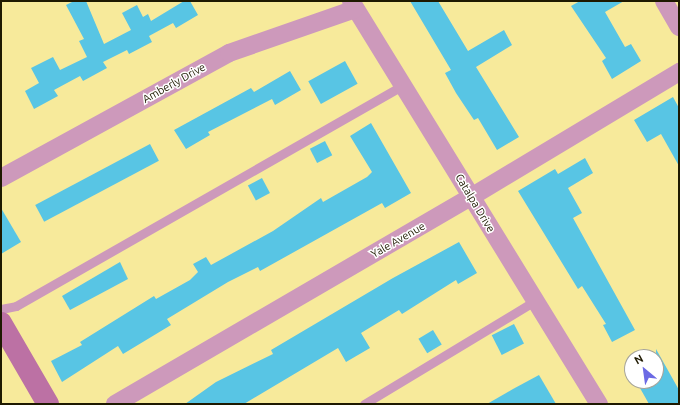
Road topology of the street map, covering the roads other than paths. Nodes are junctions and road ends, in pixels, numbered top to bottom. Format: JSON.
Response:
{"nodes":[{"id":1,"x":664,"y":1,"type":"edge"},
{"id":2,"x":353,"y":5,"type":"edge"},
{"id":3,"x":679,"y":27,"type":"edge"},
{"id":4,"x":679,"y":72,"type":"edge"},
{"id":5,"x":403,"y":85,"type":"junction"},
{"id":6,"x":1,"y":178,"type":"edge"},
{"id":7,"x":472,"y":197,"type":"junction"},
{"id":8,"x":535,"y":301,"type":"junction"},
{"id":9,"x":1,"y":309,"type":"edge"},
{"id":10,"x":1,"y":323,"type":"edge"},
{"id":11,"x":48,"y":404,"type":"edge"},
{"id":12,"x":115,"y":404,"type":"edge"},
{"id":13,"x":364,"y":404,"type":"edge"},
{"id":14,"x":599,"y":404,"type":"edge"}],
"edges":[{"from":1,"to":3,"type":"street"},
{"from":2,"to":5,"type":"street","name":"Catalpa Drive"},
{"from":2,"to":6,"type":"street","name":"Amberly Drive"},
{"from":4,"to":7,"type":"street","name":"Yale Avenue"},
{"from":5,"to":7,"type":"street","name":"Catalpa Drive"},
{"from":5,"to":9,"type":"lane"},
{"from":7,"to":8,"type":"street","name":"Catalpa Drive"},
{"from":7,"to":12,"type":"street","name":"Yale Avenue"},
{"from":8,"to":13,"type":"lane"},
{"from":8,"to":14,"type":"street","name":"Catalpa Drive"},
{"from":10,"to":11,"type":"street"}]}
